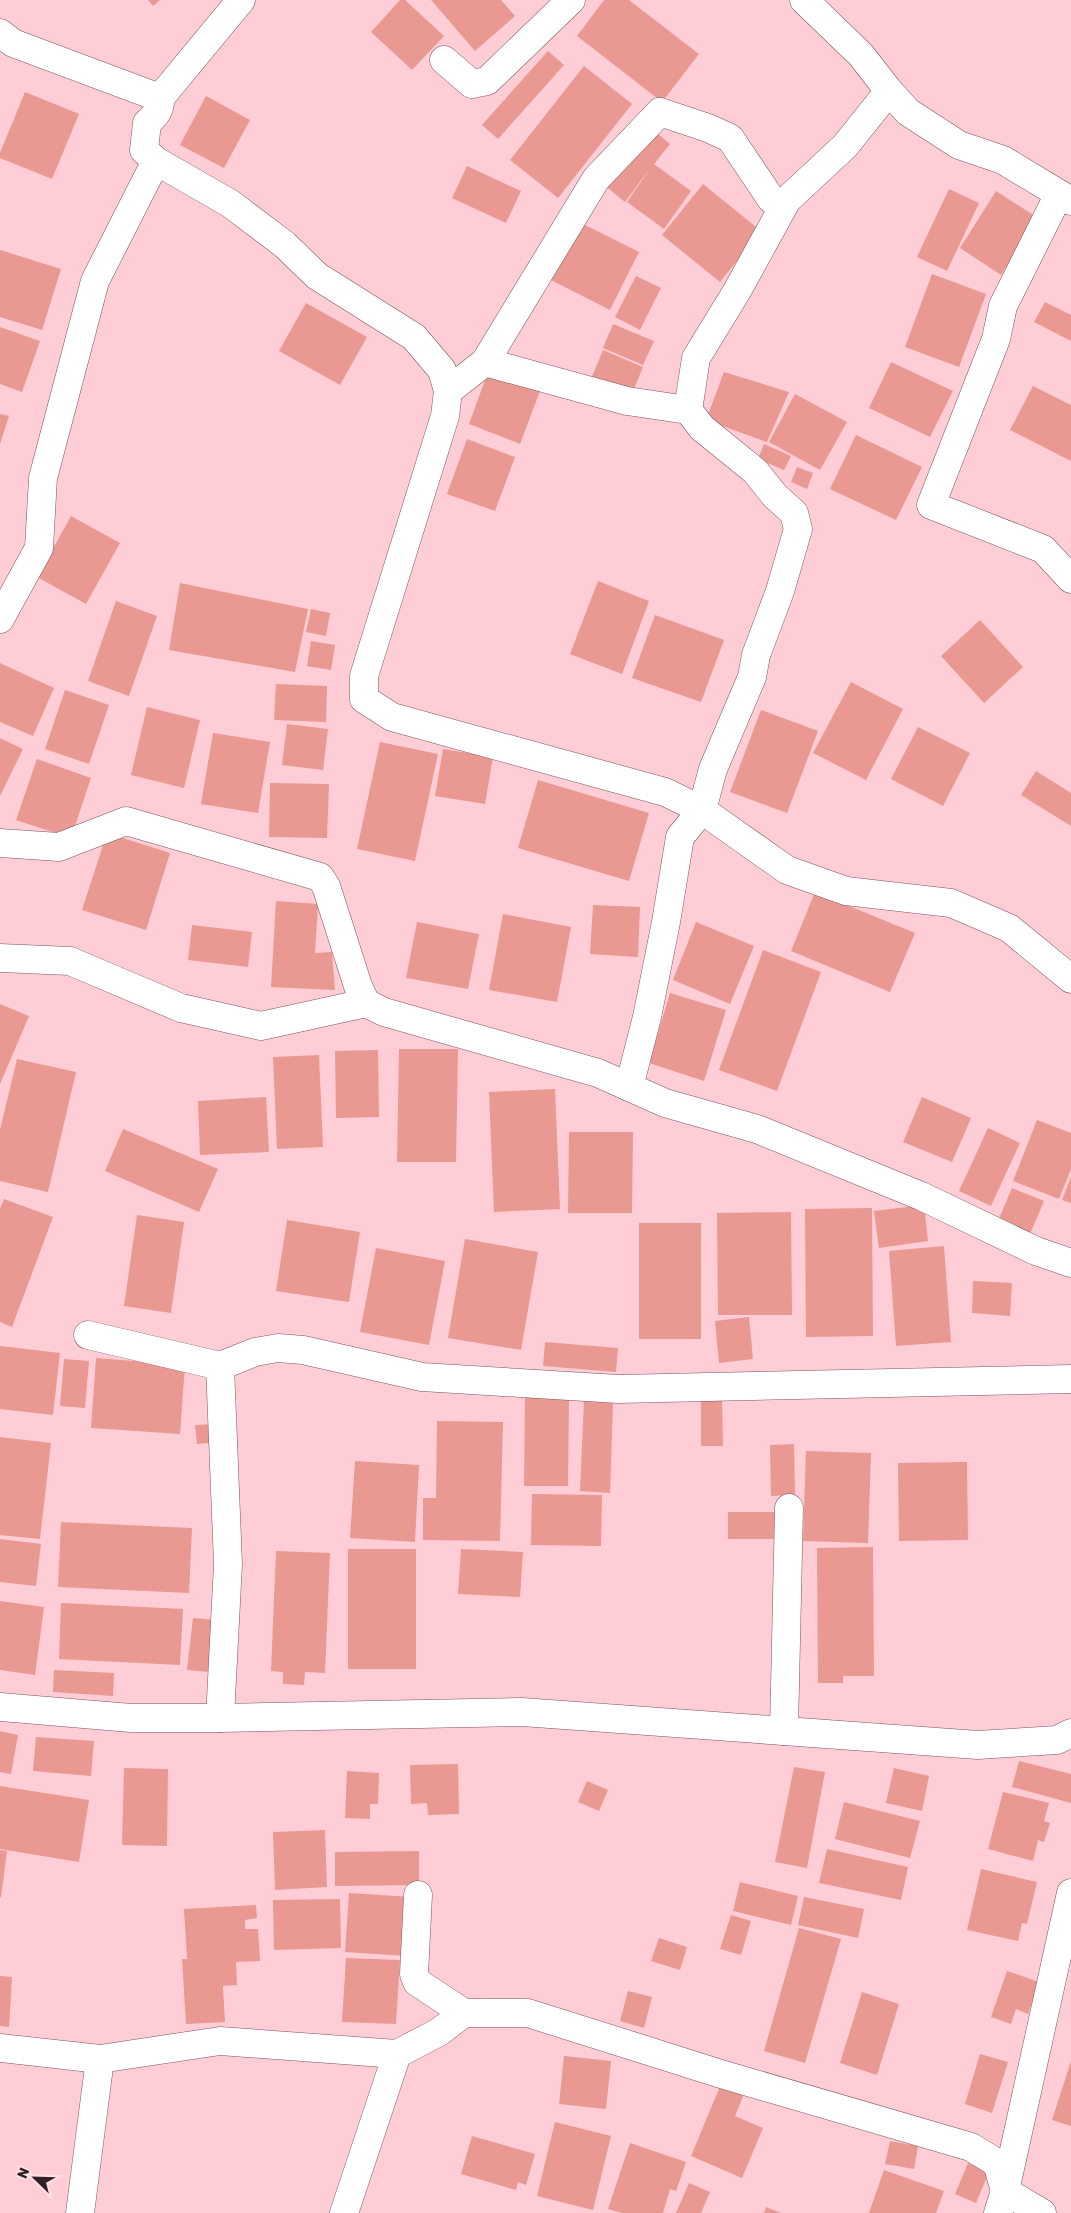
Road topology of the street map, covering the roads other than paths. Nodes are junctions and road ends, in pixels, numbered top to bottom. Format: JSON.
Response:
{"nodes":[{"id":1,"x":241,"y":0,"type":"edge"},
{"id":2,"x":571,"y":0,"type":"edge"},
{"id":3,"x":804,"y":0,"type":"edge"},
{"id":4,"x":0,"y":33,"type":"edge"},
{"id":5,"x":444,"y":60,"type":"dead end"},
{"id":6,"x":889,"y":91,"type":"junction"},
{"id":7,"x":160,"y":98,"type":"junction"},
{"id":8,"x":156,"y":161,"type":"junction"},
{"id":9,"x":1065,"y":197,"type":"edge"},
{"id":10,"x":787,"y":200,"type":"junction"},
{"id":11,"x":484,"y":362,"type":"junction"},
{"id":12,"x":448,"y":391,"type":"junction"},
{"id":13,"x":688,"y":410,"type":"junction"},
{"id":14,"x":1071,"y":579,"type":"edge"},
{"id":15,"x":0,"y":619,"type":"edge"},
{"id":16,"x":702,"y":810,"type":"junction"},
{"id":17,"x":0,"y":843,"type":"edge"},
{"id":18,"x":0,"y":958,"type":"edge"},
{"id":19,"x":1071,"y":979,"type":"edge"},
{"id":20,"x":366,"y":1003,"type":"junction"},
{"id":21,"x":629,"y":1087,"type":"junction"},
{"id":22,"x":1071,"y":1263,"type":"edge"},
{"id":23,"x":88,"y":1335,"type":"dead end"},
{"id":24,"x":220,"y":1366,"type":"junction"},
{"id":25,"x":1071,"y":1379,"type":"edge"},
{"id":26,"x":790,"y":1508,"type":"dead end"},
{"id":27,"x":0,"y":1707,"type":"edge"},
{"id":28,"x":220,"y":1718,"type":"junction"},
{"id":29,"x":784,"y":1731,"type":"junction"},
{"id":30,"x":1071,"y":1733,"type":"edge"},
{"id":31,"x":1071,"y":1893,"type":"edge"},
{"id":32,"x":418,"y":1895,"type":"dead end"},
{"id":33,"x":464,"y":2013,"type":"junction"},
{"id":34,"x":0,"y":2048,"type":"edge"},
{"id":35,"x":397,"y":2054,"type":"junction"},
{"id":36,"x":100,"y":2058,"type":"junction"},
{"id":37,"x":1002,"y":2202,"type":"edge"},
{"id":38,"x":80,"y":2213,"type":"edge"},
{"id":39,"x":344,"y":2213,"type":"edge"},
{"id":40,"x":1042,"y":2213,"type":"edge"}],
"edges":[{"from":1,"to":7,"type":"street"},
{"from":2,"to":5,"type":"street"},
{"from":3,"to":6,"type":"street"},
{"from":4,"to":7,"type":"street"},
{"from":6,"to":9,"type":"street"},
{"from":6,"to":10,"type":"street"},
{"from":7,"to":8,"type":"street"},
{"from":8,"to":12,"type":"street"},
{"from":8,"to":15,"type":"street"},
{"from":9,"to":14,"type":"street"},
{"from":10,"to":11,"type":"street"},
{"from":10,"to":13,"type":"street"},
{"from":11,"to":12,"type":"street"},
{"from":11,"to":13,"type":"street"},
{"from":12,"to":16,"type":"street"},
{"from":13,"to":16,"type":"street"},
{"from":16,"to":19,"type":"street"},
{"from":16,"to":21,"type":"street"},
{"from":17,"to":20,"type":"street"},
{"from":18,"to":20,"type":"street"},
{"from":20,"to":21,"type":"street"},
{"from":21,"to":22,"type":"street"},
{"from":23,"to":24,"type":"street"},
{"from":24,"to":25,"type":"street"},
{"from":24,"to":28,"type":"street"},
{"from":26,"to":29,"type":"street"},
{"from":27,"to":28,"type":"street"},
{"from":28,"to":29,"type":"street"},
{"from":29,"to":30,"type":"street"},
{"from":31,"to":37,"type":"street"},
{"from":32,"to":33,"type":"street"},
{"from":33,"to":35,"type":"street"},
{"from":33,"to":37,"type":"street"},
{"from":34,"to":36,"type":"street"},
{"from":35,"to":36,"type":"street"},
{"from":35,"to":39,"type":"street"},
{"from":36,"to":38,"type":"street"},
{"from":37,"to":40,"type":"street"}]}
